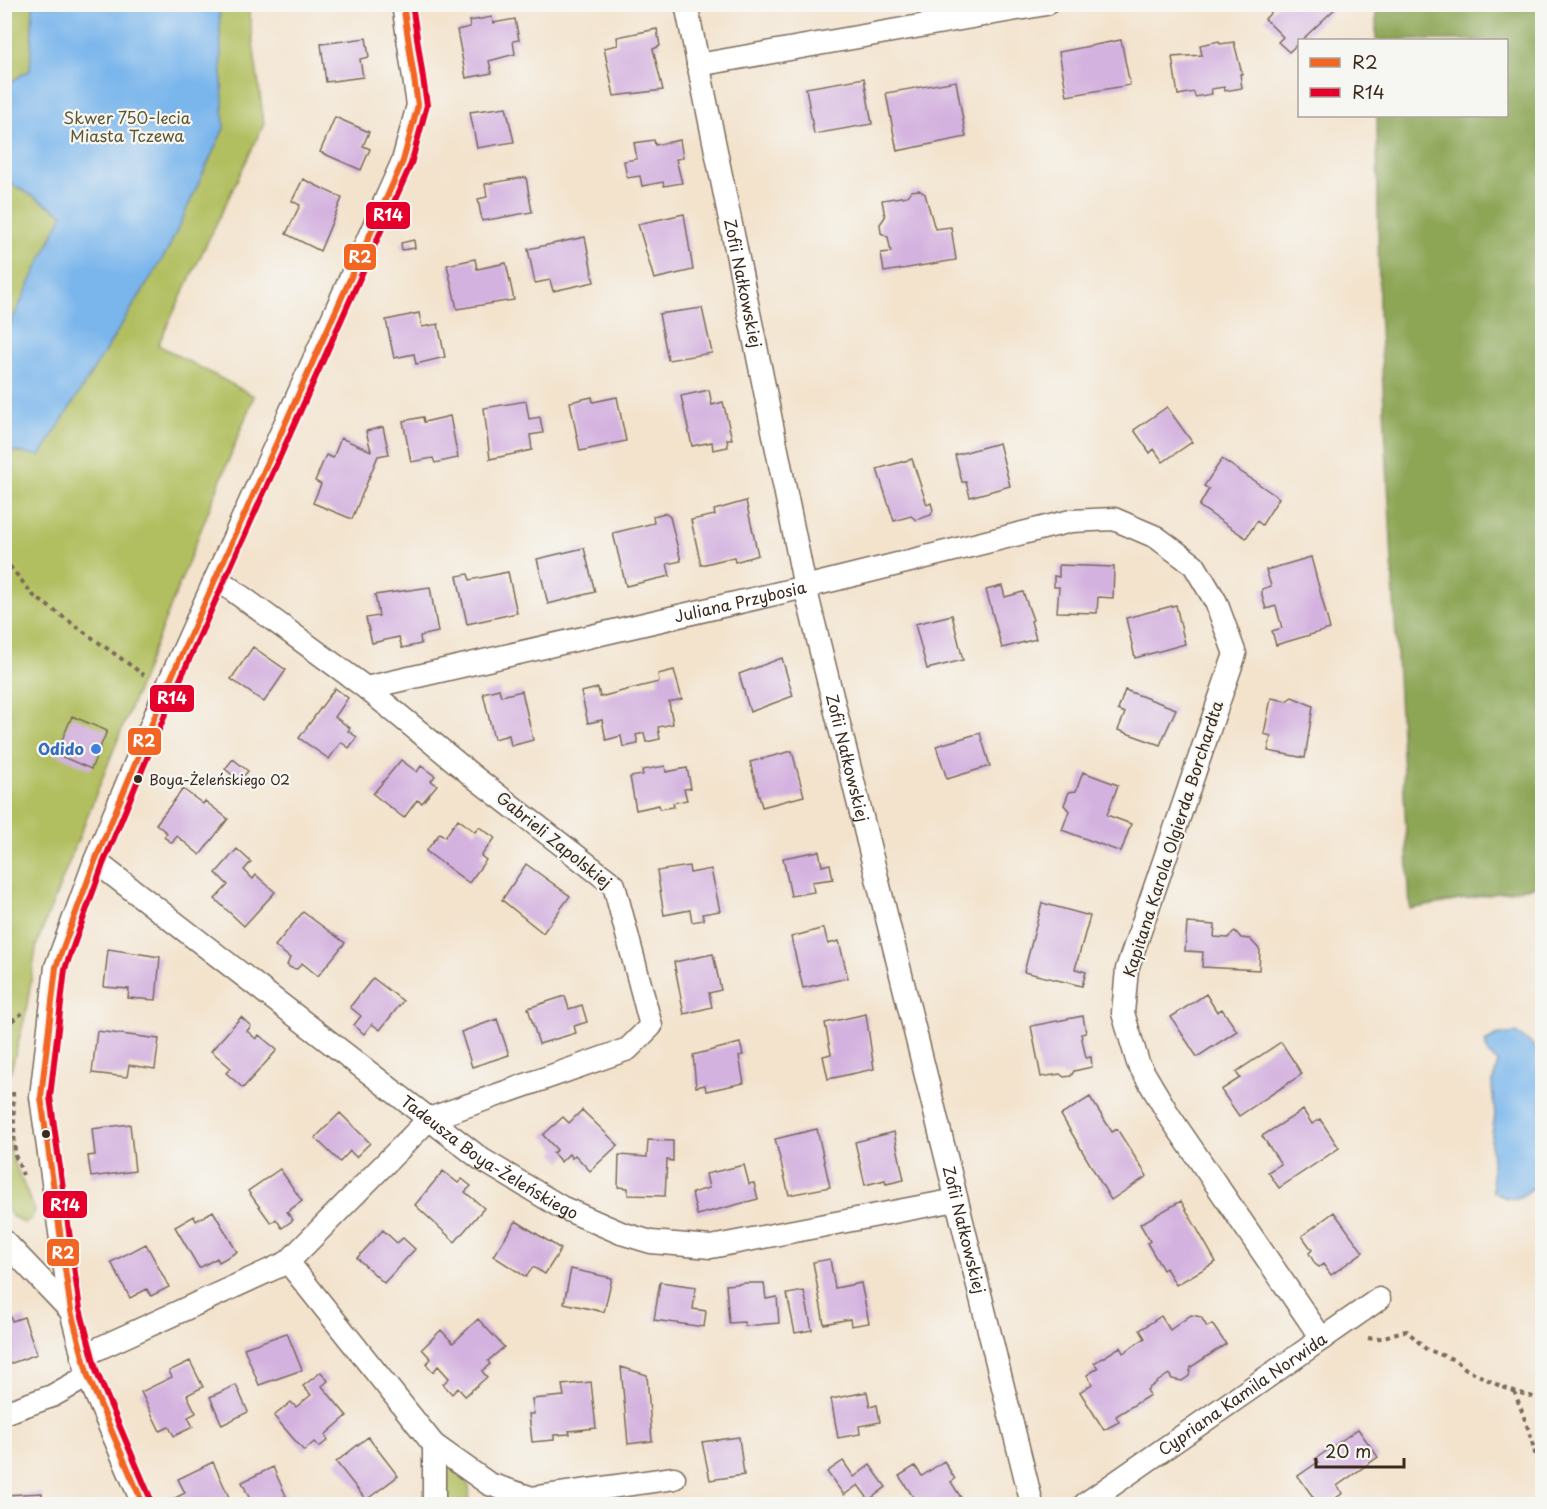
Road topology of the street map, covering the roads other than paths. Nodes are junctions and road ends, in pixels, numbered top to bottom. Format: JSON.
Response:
{"nodes":[{"id":1,"x":403,"y":4,"type":"edge"},
{"id":2,"x":686,"y":4,"type":"edge"},
{"id":3,"x":1046,"y":4,"type":"edge"},
{"id":4,"x":698,"y":65,"type":"junction"},
{"id":5,"x":1114,"y":519,"type":"joint"},
{"id":6,"x":216,"y":578,"type":"junction"},
{"id":7,"x":805,"y":587,"type":"junction"},
{"id":8,"x":366,"y":688,"type":"junction"},
{"id":9,"x":95,"y":861,"type":"junction"},
{"id":10,"x":429,"y":1119,"type":"junction"},
{"id":11,"x":956,"y":1200,"type":"junction"},
{"id":12,"x":4,"y":1241,"type":"edge"},
{"id":13,"x":288,"y":1262,"type":"junction"},
{"id":14,"x":1378,"y":1299,"type":"dead end"},
{"id":15,"x":71,"y":1311,"type":"junction"},
{"id":16,"x":1328,"y":1335,"type":"junction"},
{"id":17,"x":85,"y":1366,"type":"junction"},
{"id":18,"x":4,"y":1413,"type":"edge"},
{"id":19,"x":434,"y":1444,"type":"junction"},
{"id":20,"x":674,"y":1478,"type":"dead end"},
{"id":21,"x":504,"y":1498,"type":"edge"},
{"id":22,"x":1112,"y":1498,"type":"edge"},
{"id":23,"x":143,"y":1504,"type":"edge"},
{"id":24,"x":434,"y":1504,"type":"edge"},
{"id":25,"x":1032,"y":1504,"type":"edge"},
{"id":26,"x":1085,"y":1504,"type":"edge"}],
"edges":[{"from":1,"to":6,"type":"street"},
{"from":2,"to":4,"type":"street","name":"Zofii Nałkowskiej"},
{"from":3,"to":4,"type":"street"},
{"from":4,"to":7,"type":"street","name":"Zofii Nałkowskiej"},
{"from":5,"to":7,"type":"street","name":"Juliana Przybosia"},
{"from":5,"to":16,"type":"street","name":"Kapitana Karola Olgierda Borchardta"},
{"from":6,"to":8,"type":"street","name":"Gabrieli Zapolskiej"},
{"from":6,"to":9,"type":"street"},
{"from":7,"to":8,"type":"street","name":"Juliana Przybosia"},
{"from":7,"to":11,"type":"street","name":"Zofii Nałkowskiej"},
{"from":8,"to":10,"type":"street","name":"Gabrieli Zapolskiej"},
{"from":9,"to":10,"type":"street","name":"Tadeusza Boya-Żeleńskiego"},
{"from":9,"to":15,"type":"street"},
{"from":10,"to":11,"type":"street","name":"Tadeusza Boya-Żeleńskiego"},
{"from":10,"to":13,"type":"street"},
{"from":11,"to":25,"type":"street","name":"Zofii Nałkowskiej"},
{"from":12,"to":15,"type":"street"},
{"from":13,"to":17,"type":"street"},
{"from":13,"to":19,"type":"street"},
{"from":14,"to":16,"type":"street","name":"Cypriana Kamila Norwida"},
{"from":15,"to":17,"type":"street"},
{"from":16,"to":22,"type":"street","name":"Cypriana Kamila Norwida"},
{"from":17,"to":18,"type":"street"},
{"from":17,"to":23,"type":"street"},
{"from":19,"to":21,"type":"street"},
{"from":19,"to":24,"type":"street"},
{"from":20,"to":21,"type":"street"},
{"from":22,"to":26,"type":"street","name":"Cypriana Kamila Norwida"}]}
